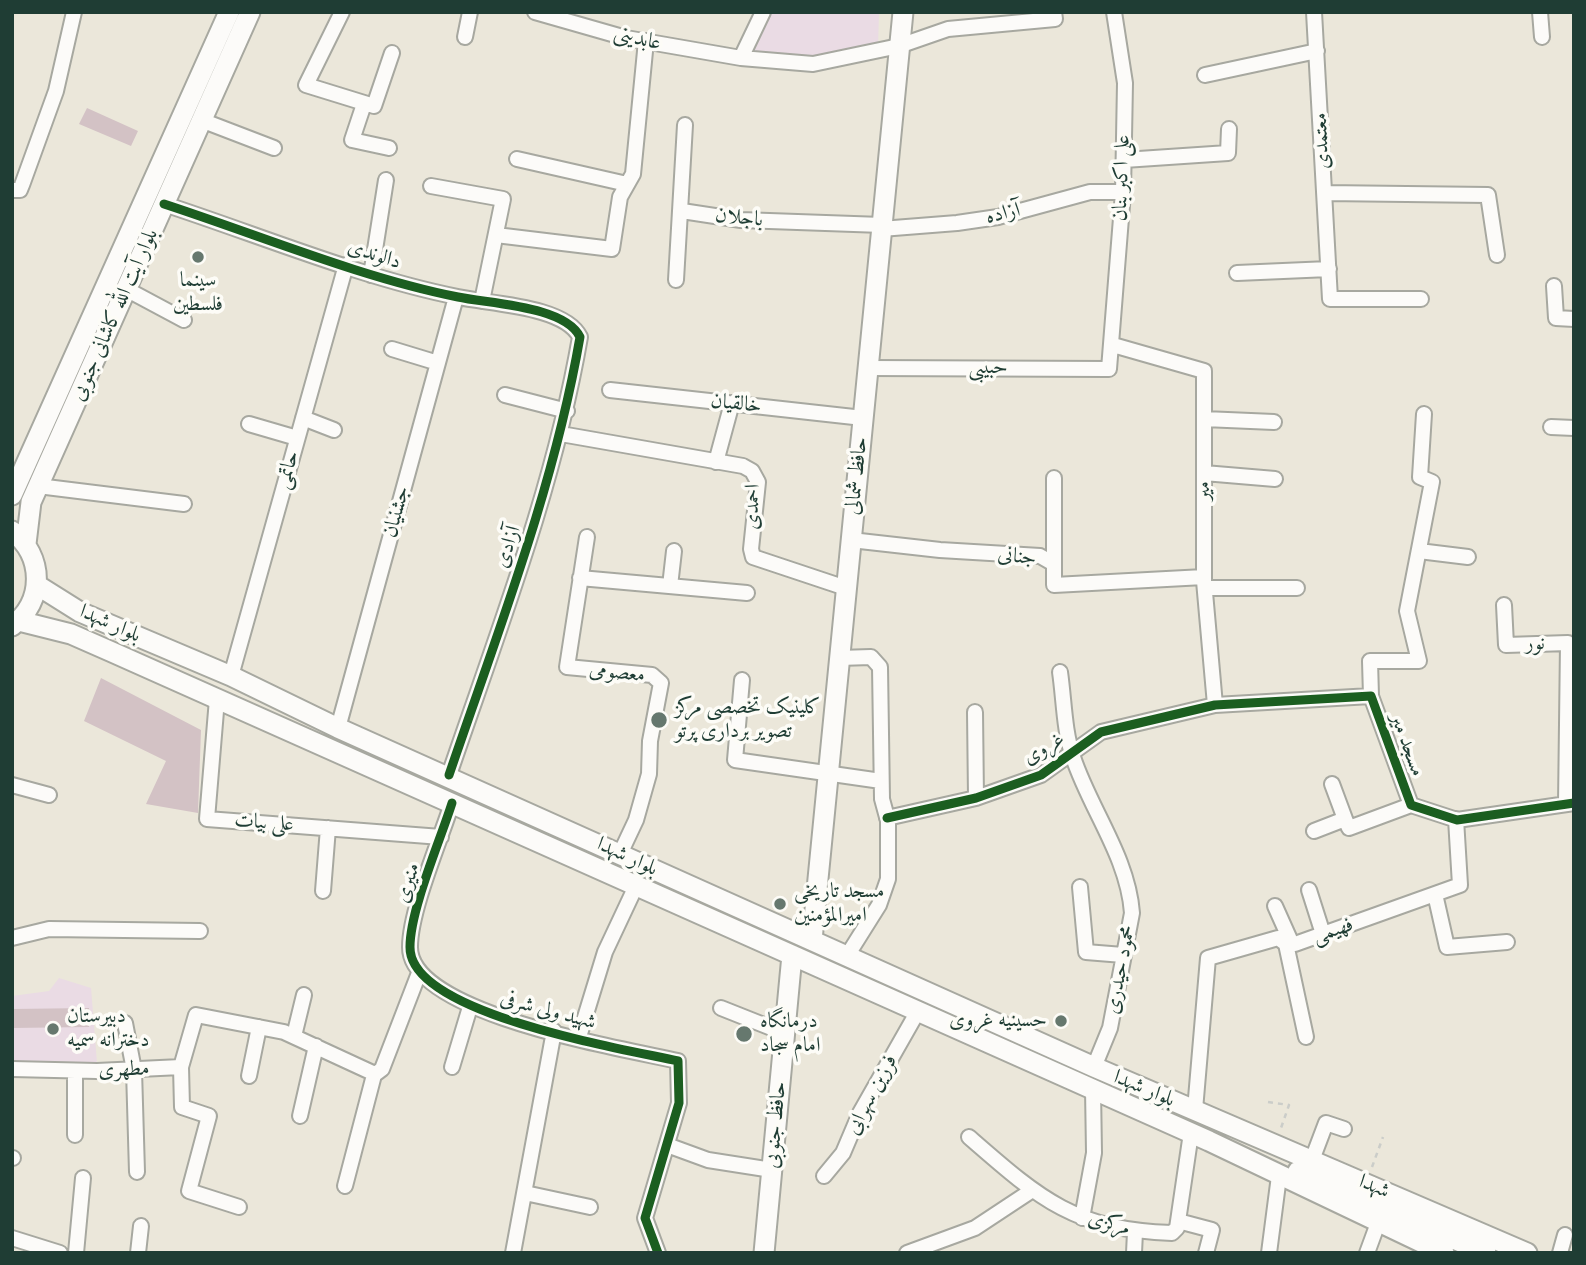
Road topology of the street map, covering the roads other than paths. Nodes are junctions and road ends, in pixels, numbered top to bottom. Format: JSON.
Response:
{"nodes":[{"id":1,"x":74,"y":12,"type":"edge"},
{"id":2,"x":229,"y":12,"type":"edge"},
{"id":3,"x":250,"y":12,"type":"edge"},
{"id":4,"x":342,"y":12,"type":"edge"},
{"id":5,"x":470,"y":12,"type":"edge"},
{"id":6,"x":535,"y":12,"type":"edge"},
{"id":7,"x":763,"y":12,"type":"edge"},
{"id":8,"x":902,"y":12,"type":"edge"},
{"id":9,"x":1054,"y":12,"type":"edge"},
{"id":10,"x":1114,"y":12,"type":"edge"},
{"id":11,"x":1314,"y":12,"type":"edge"},
{"id":12,"x":1540,"y":12,"type":"edge"},
{"id":13,"x":465,"y":37,"type":"dead end"},
{"id":14,"x":1542,"y":37,"type":"dead end"},
{"id":15,"x":646,"y":41,"type":"junction"},
{"id":16,"x":899,"y":46,"type":"junction"},
{"id":17,"x":1317,"y":51,"type":"junction"},
{"id":18,"x":392,"y":53,"type":"dead end"},
{"id":19,"x":741,"y":58,"type":"junction"},
{"id":20,"x":1205,"y":75,"type":"dead end"},
{"id":21,"x":369,"y":105,"type":"junction"},
{"id":22,"x":201,"y":120,"type":"junction"},
{"id":23,"x":685,"y":125,"type":"dead end"},
{"id":24,"x":1229,"y":130,"type":"dead end"},
{"id":25,"x":274,"y":148,"type":"dead end"},
{"id":26,"x":389,"y":148,"type":"dead end"},
{"id":27,"x":517,"y":159,"type":"dead end"},
{"id":28,"x":1124,"y":160,"type":"junction"},
{"id":29,"x":386,"y":180,"type":"dead end"},
{"id":30,"x":627,"y":184,"type":"junction"},
{"id":31,"x":431,"y":186,"type":"dead end"},
{"id":32,"x":16,"y":190,"type":"edge"},
{"id":33,"x":1123,"y":192,"type":"junction"},
{"id":34,"x":1325,"y":193,"type":"junction"},
{"id":35,"x":164,"y":204,"type":"junction"},
{"id":36,"x":682,"y":211,"type":"junction"},
{"id":37,"x":881,"y":227,"type":"junction"},
{"id":38,"x":496,"y":235,"type":"junction"},
{"id":39,"x":1497,"y":255,"type":"dead end"},
{"id":40,"x":346,"y":265,"type":"junction"},
{"id":41,"x":1329,"y":269,"type":"junction"},
{"id":42,"x":1237,"y":273,"type":"dead end"},
{"id":43,"x":371,"y":275,"type":"junction"},
{"id":44,"x":676,"y":280,"type":"dead end"},
{"id":45,"x":1554,"y":286,"type":"dead end"},
{"id":46,"x":126,"y":289,"type":"junction"},
{"id":47,"x":456,"y":297,"type":"junction"},
{"id":48,"x":1421,"y":299,"type":"dead end"},
{"id":49,"x":482,"y":301,"type":"junction"},
{"id":50,"x":1574,"y":319,"type":"edge"},
{"id":51,"x":184,"y":320,"type":"dead end"},
{"id":52,"x":575,"y":326,"type":"joint"},
{"id":53,"x":1113,"y":345,"type":"junction"},
{"id":54,"x":392,"y":349,"type":"dead end"},
{"id":55,"x":438,"y":363,"type":"junction"},
{"id":56,"x":868,"y":368,"type":"junction"},
{"id":57,"x":1109,"y":369,"type":"joint"},
{"id":58,"x":610,"y":390,"type":"dead end"},
{"id":59,"x":505,"y":395,"type":"dead end"},
{"id":60,"x":732,"y":404,"type":"junction"},
{"id":61,"x":567,"y":411,"type":"junction"},
{"id":62,"x":1424,"y":414,"type":"dead end"},
{"id":63,"x":303,"y":418,"type":"junction"},
{"id":64,"x":863,"y":418,"type":"junction"},
{"id":65,"x":1204,"y":419,"type":"junction"},
{"id":66,"x":1274,"y":422,"type":"dead end"},
{"id":67,"x":249,"y":425,"type":"dead end"},
{"id":68,"x":1551,"y":427,"type":"dead end"},
{"id":69,"x":1574,"y":428,"type":"edge"},
{"id":70,"x":334,"y":430,"type":"dead end"},
{"id":71,"x":561,"y":434,"type":"junction"},
{"id":72,"x":297,"y":438,"type":"junction"},
{"id":73,"x":716,"y":462,"type":"junction"},
{"id":74,"x":1204,"y":473,"type":"junction"},
{"id":75,"x":1054,"y":478,"type":"dead end"},
{"id":76,"x":1275,"y":479,"type":"dead end"},
{"id":77,"x":38,"y":486,"type":"junction"},
{"id":78,"x":12,"y":495,"type":"edge"},
{"id":79,"x":184,"y":504,"type":"dead end"},
{"id":80,"x":19,"y":537,"type":"edge"},
{"id":81,"x":587,"y":537,"type":"dead end"},
{"id":82,"x":851,"y":540,"type":"junction"},
{"id":83,"x":674,"y":551,"type":"dead end"},
{"id":84,"x":1419,"y":551,"type":"junction"},
{"id":85,"x":1468,"y":557,"type":"dead end"},
{"id":86,"x":1054,"y":565,"type":"junction"},
{"id":87,"x":580,"y":578,"type":"junction"},
{"id":88,"x":1205,"y":583,"type":"junction"},
{"id":89,"x":37,"y":585,"type":"junction"},
{"id":90,"x":670,"y":586,"type":"junction"},
{"id":91,"x":846,"y":588,"type":"junction"},
{"id":92,"x":1297,"y":588,"type":"dead end"},
{"id":93,"x":747,"y":593,"type":"dead end"},
{"id":94,"x":1504,"y":605,"type":"dead end"},
{"id":95,"x":15,"y":624,"type":"edge"},
{"id":96,"x":839,"y":659,"type":"junction"},
{"id":97,"x":1060,"y":671,"type":"dead end"},
{"id":98,"x":231,"y":676,"type":"junction"},
{"id":99,"x":742,"y":680,"type":"dead end"},
{"id":100,"x":1371,"y":696,"type":"junction"},
{"id":101,"x":217,"y":699,"type":"junction"},
{"id":102,"x":1215,"y":705,"type":"junction"},
{"id":103,"x":975,"y":712,"type":"dead end"},
{"id":104,"x":338,"y":728,"type":"junction"},
{"id":105,"x":1072,"y":755,"type":"junction"},
{"id":106,"x":449,"y":775,"type":"junction"},
{"id":107,"x":828,"y":775,"type":"junction"},
{"id":108,"x":881,"y":781,"type":"junction"},
{"id":109,"x":1332,"y":784,"type":"dead end"},
{"id":110,"x":12,"y":785,"type":"edge"},
{"id":111,"x":49,"y":795,"type":"dead end"},
{"id":112,"x":976,"y":797,"type":"junction"},
{"id":113,"x":452,"y":803,"type":"junction"},
{"id":114,"x":1570,"y":803,"type":"edge"},
{"id":115,"x":1411,"y":805,"type":"junction"},
{"id":116,"x":887,"y":818,"type":"junction"},
{"id":117,"x":1345,"y":819,"type":"junction"},
{"id":118,"x":1456,"y":819,"type":"junction"},
{"id":119,"x":328,"y":828,"type":"junction"},
{"id":120,"x":1314,"y":831,"type":"dead end"},
{"id":121,"x":441,"y":837,"type":"junction"},
{"id":122,"x":620,"y":854,"type":"junction"},
{"id":123,"x":636,"y":886,"type":"junction"},
{"id":124,"x":1080,"y":887,"type":"dead end"},
{"id":125,"x":1309,"y":890,"type":"dead end"},
{"id":126,"x":323,"y":891,"type":"dead end"},
{"id":127,"x":1434,"y":894,"type":"junction"},
{"id":128,"x":1275,"y":906,"type":"dead end"},
{"id":129,"x":200,"y":930,"type":"dead end"},
{"id":130,"x":1324,"y":934,"type":"junction"},
{"id":131,"x":12,"y":938,"type":"edge"},
{"id":132,"x":812,"y":940,"type":"junction"},
{"id":133,"x":1507,"y":942,"type":"dead end"},
{"id":134,"x":1289,"y":944,"type":"junction"},
{"id":135,"x":792,"y":955,"type":"junction"},
{"id":136,"x":1123,"y":955,"type":"junction"},
{"id":137,"x":847,"y":956,"type":"junction"},
{"id":138,"x":419,"y":973,"type":"junction"},
{"id":139,"x":304,"y":995,"type":"dead end"},
{"id":140,"x":470,"y":1007,"type":"junction"},
{"id":141,"x":720,"y":1007,"type":"dead end"},
{"id":142,"x":918,"y":1011,"type":"junction"},
{"id":143,"x":125,"y":1023,"type":"dead end"},
{"id":144,"x":258,"y":1027,"type":"junction"},
{"id":145,"x":554,"y":1031,"type":"junction"},
{"id":146,"x":785,"y":1033,"type":"junction"},
{"id":147,"x":294,"y":1036,"type":"junction"},
{"id":148,"x":579,"y":1037,"type":"junction"},
{"id":149,"x":1306,"y":1037,"type":"dead end"},
{"id":150,"x":316,"y":1046,"type":"junction"},
{"id":151,"x":452,"y":1067,"type":"dead end"},
{"id":152,"x":1094,"y":1067,"type":"junction"},
{"id":153,"x":181,"y":1068,"type":"junction"},
{"id":154,"x":12,"y":1069,"type":"edge"},
{"id":155,"x":134,"y":1070,"type":"junction"},
{"id":156,"x":75,"y":1071,"type":"junction"},
{"id":157,"x":375,"y":1074,"type":"junction"},
{"id":158,"x":249,"y":1076,"type":"dead end"},
{"id":159,"x":1093,"y":1089,"type":"junction"},
{"id":160,"x":1195,"y":1110,"type":"junction"},
{"id":161,"x":300,"y":1116,"type":"dead end"},
{"id":162,"x":1221,"y":1121,"type":"junction"},
{"id":163,"x":1344,"y":1129,"type":"dead end"},
{"id":164,"x":75,"y":1135,"type":"dead end"},
{"id":165,"x":969,"y":1136,"type":"dead end"},
{"id":166,"x":1200,"y":1137,"type":"junction"},
{"id":167,"x":667,"y":1145,"type":"junction"},
{"id":168,"x":1295,"y":1169,"type":"junction"},
{"id":169,"x":772,"y":1170,"type":"junction"},
{"id":170,"x":137,"y":1172,"type":"dead end"},
{"id":171,"x":824,"y":1176,"type":"dead end"},
{"id":172,"x":83,"y":1178,"type":"dead end"},
{"id":173,"x":345,"y":1186,"type":"dead end"},
{"id":174,"x":1031,"y":1191,"type":"junction"},
{"id":175,"x":525,"y":1194,"type":"junction"},
{"id":176,"x":239,"y":1207,"type":"dead end"},
{"id":177,"x":590,"y":1207,"type":"dead end"},
{"id":178,"x":1082,"y":1218,"type":"junction"},
{"id":179,"x":1178,"y":1221,"type":"junction"},
{"id":180,"x":1378,"y":1223,"type":"junction"},
{"id":181,"x":141,"y":1226,"type":"dead end"},
{"id":182,"x":1135,"y":1232,"type":"junction"},
{"id":183,"x":1565,"y":1235,"type":"dead end"},
{"id":184,"x":12,"y":1238,"type":"edge"},
{"id":185,"x":60,"y":1253,"type":"edge"},
{"id":186,"x":76,"y":1253,"type":"edge"},
{"id":187,"x":138,"y":1253,"type":"edge"},
{"id":188,"x":513,"y":1253,"type":"edge"},
{"id":189,"x":658,"y":1253,"type":"edge"},
{"id":190,"x":764,"y":1253,"type":"edge"},
{"id":191,"x":907,"y":1253,"type":"edge"},
{"id":192,"x":1134,"y":1253,"type":"edge"},
{"id":193,"x":1206,"y":1253,"type":"edge"},
{"id":194,"x":1269,"y":1253,"type":"edge"},
{"id":195,"x":1367,"y":1253,"type":"edge"},
{"id":196,"x":1444,"y":1253,"type":"edge"},
{"id":197,"x":1486,"y":1253,"type":"edge"},
{"id":198,"x":1527,"y":1253,"type":"edge"},
{"id":199,"x":1560,"y":1253,"type":"edge"}],
"edges":[{"from":1,"to":32,"type":"street"},
{"from":2,"to":78,"type":"main road","name":"بلوار آیت الله کاشانی جنوبی"},
{"from":3,"to":22,"type":"main road","name":"بلوار آیت الله کاشانی جنوبی"},
{"from":4,"to":21,"type":"street"},
{"from":5,"to":13,"type":"street"},
{"from":6,"to":15,"type":"street","name":"عابدینی"},
{"from":7,"to":19,"type":"street"},
{"from":8,"to":16,"type":"main road","name":"حافظ شمالی"},
{"from":9,"to":16,"type":"street","name":"عابدینی"},
{"from":10,"to":28,"type":"street","name":"علی اکبر بنان"},
{"from":11,"to":17,"type":"street","name":"معتمدی"},
{"from":12,"to":14,"type":"street"},
{"from":15,"to":19,"type":"street","name":"عابدینی"},
{"from":15,"to":30,"type":"street"},
{"from":16,"to":19,"type":"street","name":"عابدینی"},
{"from":16,"to":37,"type":"main road","name":"حافظ شمالی"},
{"from":17,"to":20,"type":"street"},
{"from":17,"to":34,"type":"street","name":"معتمدی"},
{"from":18,"to":21,"type":"street"},
{"from":21,"to":26,"type":"street"},
{"from":22,"to":25,"type":"street"},
{"from":22,"to":35,"type":"main road","name":"بلوار آیت الله کاشانی جنوبی"},
{"from":23,"to":36,"type":"street"},
{"from":24,"to":28,"type":"street"},
{"from":27,"to":30,"type":"street"},
{"from":28,"to":33,"type":"street","name":"علی اکبر بنان"},
{"from":29,"to":43,"type":"street"},
{"from":30,"to":38,"type":"street"},
{"from":31,"to":38,"type":"street"},
{"from":33,"to":37,"type":"street","name":"آزاده"},
{"from":33,"to":53,"type":"street","name":"علی اکبر بنان"},
{"from":34,"to":39,"type":"street"},
{"from":34,"to":41,"type":"street","name":"معتمدی"},
{"from":35,"to":40,"type":"street","name":"دالوندی"},
{"from":35,"to":46,"type":"main road","name":"بلوار آیت الله کاشانی جنوبی"},
{"from":36,"to":37,"type":"street","name":"باجلان"},
{"from":36,"to":44,"type":"street"},
{"from":37,"to":56,"type":"main road","name":"حافظ شمالی"},
{"from":38,"to":49,"type":"street"},
{"from":40,"to":43,"type":"street","name":"دالوندی"},
{"from":40,"to":63,"type":"street","name":"حاتمی"},
{"from":41,"to":42,"type":"street"},
{"from":41,"to":48,"type":"street","name":"معتمدی"},
{"from":43,"to":47,"type":"street","name":"دالوندی"},
{"from":45,"to":50,"type":"street"},
{"from":46,"to":51,"type":"street"},
{"from":46,"to":77,"type":"main road","name":"بلوار آیت الله کاشانی جنوبی"},
{"from":47,"to":49,"type":"street","name":"دالوندی"},
{"from":47,"to":55,"type":"street","name":"جشنیان"},
{"from":49,"to":52,"type":"street","name":"دالوندی"},
{"from":52,"to":61,"type":"street","name":"آزادی"},
{"from":53,"to":57,"type":"street","name":"علی اکبر بنان"},
{"from":53,"to":65,"type":"street","name":"میر"},
{"from":54,"to":55,"type":"street"},
{"from":55,"to":104,"type":"street","name":"جشنیان"},
{"from":56,"to":57,"type":"street","name":"حبیبی"},
{"from":56,"to":64,"type":"main road","name":"حافظ شمالی"},
{"from":58,"to":60,"type":"street","name":"خالقیان"},
{"from":59,"to":61,"type":"street"},
{"from":60,"to":64,"type":"street","name":"خالقیان"},
{"from":60,"to":73,"type":"street"},
{"from":61,"to":71,"type":"street","name":"آزادی"},
{"from":62,"to":84,"type":"street"},
{"from":63,"to":70,"type":"street"},
{"from":63,"to":72,"type":"street","name":"حاتمی"},
{"from":64,"to":82,"type":"main road","name":"حافظ شمالی"},
{"from":65,"to":66,"type":"street"},
{"from":65,"to":74,"type":"street","name":"میر"},
{"from":67,"to":72,"type":"street"},
{"from":68,"to":69,"type":"street"},
{"from":71,"to":73,"type":"street","name":"احمدی"},
{"from":71,"to":106,"type":"street","name":"آزادی"},
{"from":72,"to":98,"type":"street","name":"حاتمی"},
{"from":73,"to":91,"type":"street","name":"احمدی"},
{"from":74,"to":76,"type":"street"},
{"from":74,"to":88,"type":"street","name":"میر"},
{"from":75,"to":86,"type":"street"},
{"from":77,"to":79,"type":"street"},
{"from":77,"to":80,"type":"main road","name":"بلوار آیت الله کاشانی جنوبی"},
{"from":80,"to":89,"type":"main road"},
{"from":81,"to":87,"type":"street","name":"معصومی"},
{"from":82,"to":86,"type":"street","name":"جنانی"},
{"from":82,"to":91,"type":"main road","name":"حافظ شمالی"},
{"from":83,"to":90,"type":"street"},
{"from":84,"to":85,"type":"street"},
{"from":84,"to":100,"type":"street"},
{"from":86,"to":88,"type":"street","name":"جنانی"},
{"from":87,"to":90,"type":"street"},
{"from":87,"to":122,"type":"street","name":"معصومی"},
{"from":88,"to":92,"type":"street"},
{"from":88,"to":102,"type":"street","name":"میر"},
{"from":89,"to":95,"type":"main road"},
{"from":89,"to":98,"type":"main road","name":"بلوار شهدا"},
{"from":90,"to":93,"type":"street"},
{"from":91,"to":96,"type":"main road","name":"حافظ شمالی"},
{"from":94,"to":114,"type":"street","name":"نور"},
{"from":95,"to":101,"type":"main road","name":"بلوار شهدا"},
{"from":96,"to":107,"type":"main road","name":"حافظ شمالی"},
{"from":96,"to":108,"type":"street"},
{"from":97,"to":105,"type":"street","name":"محمود حیدری"},
{"from":98,"to":104,"type":"main road","name":"بلوار شهدا"},
{"from":99,"to":107,"type":"street"},
{"from":100,"to":102,"type":"street","name":"مسجد میر"},
{"from":100,"to":115,"type":"street","name":"مسجد میر"},
{"from":101,"to":113,"type":"main road","name":"بلوار شهدا"},
{"from":101,"to":119,"type":"street","name":"علی بیات"},
{"from":102,"to":105,"type":"street","name":"غروی"},
{"from":103,"to":112,"type":"street"},
{"from":104,"to":106,"type":"main road","name":"بلوار شهدا"},
{"from":105,"to":112,"type":"street","name":"غروی"},
{"from":105,"to":136,"type":"street","name":"محمود حیدری"},
{"from":106,"to":122,"type":"main road","name":"بلوار شهدا"},
{"from":107,"to":108,"type":"street"},
{"from":107,"to":132,"type":"main road","name":"حافظ شمالی"},
{"from":108,"to":116,"type":"street"},
{"from":109,"to":117,"type":"street"},
{"from":110,"to":111,"type":"street"},
{"from":112,"to":116,"type":"street","name":"غروی"},
{"from":113,"to":121,"type":"street","name":"منیری"},
{"from":113,"to":123,"type":"main road","name":"بلوار شهدا"},
{"from":114,"to":118,"type":"street","name":"مسجد میر"},
{"from":115,"to":117,"type":"street"},
{"from":115,"to":118,"type":"street","name":"مسجد میر"},
{"from":116,"to":137,"type":"street"},
{"from":117,"to":120,"type":"street"},
{"from":118,"to":127,"type":"street","name":"فهیمی"},
{"from":119,"to":121,"type":"street","name":"علی بیات"},
{"from":119,"to":126,"type":"street"},
{"from":121,"to":138,"type":"street","name":"منیری"},
{"from":122,"to":132,"type":"main road","name":"بلوار شهدا"},
{"from":123,"to":135,"type":"main road","name":"بلوار شهدا"},
{"from":123,"to":148,"type":"street"},
{"from":124,"to":136,"type":"street"},
{"from":125,"to":130,"type":"street"},
{"from":127,"to":130,"type":"street","name":"فهیمی"},
{"from":127,"to":133,"type":"street"},
{"from":128,"to":134,"type":"street"},
{"from":129,"to":131,"type":"street"},
{"from":130,"to":134,"type":"street","name":"فهیمی"},
{"from":132,"to":135,"type":"main road"},
{"from":132,"to":137,"type":"main road","name":"بلوار شهدا"},
{"from":134,"to":149,"type":"street"},
{"from":134,"to":160,"type":"street","name":"فهیمی"},
{"from":135,"to":142,"type":"main road","name":"بلوار شهدا"},
{"from":135,"to":146,"type":"main road","name":"حافظ جنوبی"},
{"from":136,"to":152,"type":"street","name":"محمود حیدری"},
{"from":137,"to":152,"type":"main road","name":"بلوار شهدا"},
{"from":138,"to":140,"type":"street","name":"شهید ولی شرفی"},
{"from":138,"to":157,"type":"street"},
{"from":139,"to":147,"type":"street"},
{"from":140,"to":145,"type":"street","name":"شهید ولی شرفی"},
{"from":140,"to":151,"type":"street"},
{"from":141,"to":146,"type":"street"},
{"from":142,"to":159,"type":"main road","name":"بلوار شهدا"},
{"from":142,"to":171,"type":"street","name":"فرزین سهرابی"},
{"from":143,"to":155,"type":"street"},
{"from":144,"to":147,"type":"street"},
{"from":144,"to":153,"type":"street"},
{"from":144,"to":158,"type":"street"},
{"from":145,"to":148,"type":"street","name":"شهید ولی شرفی"},
{"from":145,"to":175,"type":"street"},
{"from":146,"to":169,"type":"main road","name":"حافظ جنوبی"},
{"from":147,"to":150,"type":"street"},
{"from":148,"to":167,"type":"street","name":"شهید ولی شرفی"},
{"from":150,"to":157,"type":"street"},
{"from":150,"to":161,"type":"street"},
{"from":152,"to":160,"type":"main road","name":"بلوار شهدا"},
{"from":153,"to":155,"type":"street","name":"مطهری"},
{"from":153,"to":176,"type":"street"},
{"from":154,"to":156,"type":"street","name":"مطهری"},
{"from":155,"to":156,"type":"street","name":"مطهری"},
{"from":155,"to":170,"type":"street"},
{"from":156,"to":164,"type":"street"},
{"from":157,"to":173,"type":"street"},
{"from":159,"to":166,"type":"main road","name":"بلوار شهدا"},
{"from":159,"to":178,"type":"street"},
{"from":160,"to":162,"type":"main road","name":"بلوار شهدا"},
{"from":162,"to":168,"type":"main road"},
{"from":162,"to":168,"type":"main road","name":"شهدا"},
{"from":163,"to":168,"type":"street"},
{"from":165,"to":174,"type":"street","name":"مرکزی"},
{"from":166,"to":168,"type":"main road","name":"بلوار شهدا"},
{"from":166,"to":179,"type":"street"},
{"from":167,"to":169,"type":"street"},
{"from":167,"to":189,"type":"street"},
{"from":168,"to":180,"type":"main road","name":"شهدا"},
{"from":168,"to":194,"type":"street"},
{"from":168,"to":197,"type":"main road"},
{"from":168,"to":198,"type":"main road","name":"شهدا"},
{"from":169,"to":190,"type":"main road","name":"حافظ جنوبی"},
{"from":172,"to":186,"type":"street"},
{"from":174,"to":178,"type":"street","name":"مرکزی"},
{"from":174,"to":191,"type":"street"},
{"from":175,"to":177,"type":"street"},
{"from":175,"to":188,"type":"street"},
{"from":178,"to":182,"type":"street","name":"مرکزی"},
{"from":179,"to":182,"type":"street","name":"مرکزی"},
{"from":179,"to":193,"type":"street"},
{"from":180,"to":195,"type":"street"},
{"from":180,"to":196,"type":"main road","name":"شهدا"},
{"from":181,"to":187,"type":"street"},
{"from":182,"to":192,"type":"street"},
{"from":183,"to":199,"type":"street"},
{"from":184,"to":185,"type":"street"}]}
